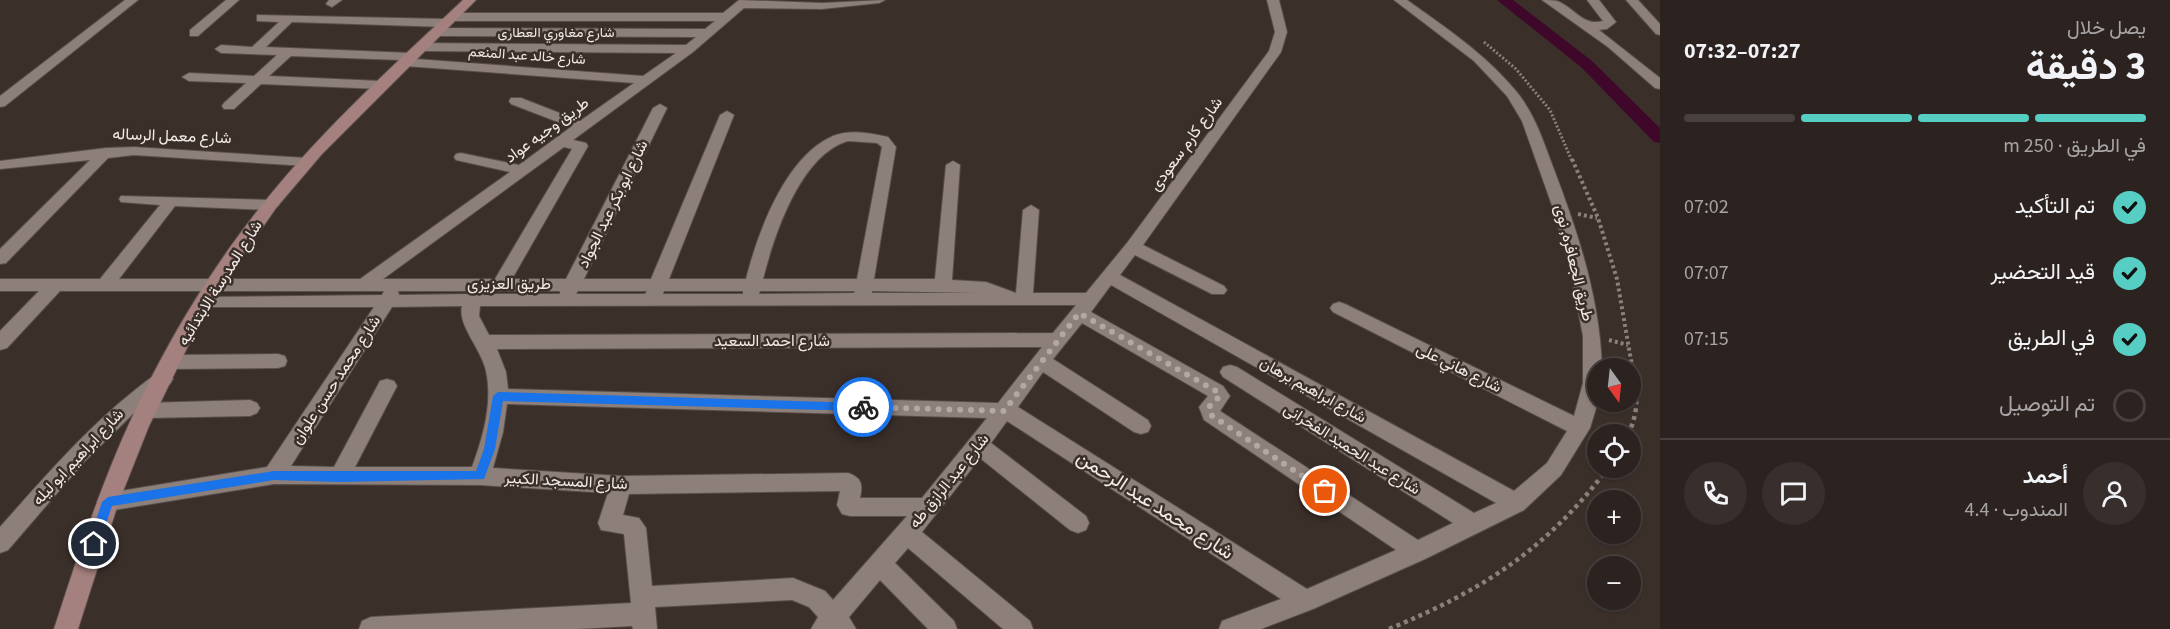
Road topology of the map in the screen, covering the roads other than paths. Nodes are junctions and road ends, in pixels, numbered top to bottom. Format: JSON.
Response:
{"nodes":[{"id":1,"x":132,"y":0,"type":"edge"},
{"id":2,"x":232,"y":0,"type":"edge"},
{"id":3,"x":470,"y":0,"type":"edge"},
{"id":4,"x":879,"y":0,"type":"edge"},
{"id":5,"x":1273,"y":0,"type":"edge"},
{"id":6,"x":1400,"y":0,"type":"edge"},
{"id":7,"x":1548,"y":0,"type":"edge"},
{"id":8,"x":1593,"y":0,"type":"edge"},
{"id":9,"x":1632,"y":0,"type":"edge"},
{"id":10,"x":743,"y":2,"type":"edge"},
{"id":11,"x":602,"y":16,"type":"junction"},
{"id":12,"x":727,"y":17,"type":"junction"},
{"id":13,"x":261,"y":18,"type":"dead end"},
{"id":14,"x":289,"y":19,"type":"junction"},
{"id":15,"x":445,"y":24,"type":"junction"},
{"id":16,"x":1587,"y":26,"type":"junction"},
{"id":17,"x":1660,"y":31,"type":"edge"},
{"id":18,"x":593,"y":32,"type":"junction"},
{"id":19,"x":194,"y":33,"type":"dead end"},
{"id":20,"x":708,"y":33,"type":"junction"},
{"id":21,"x":585,"y":48,"type":"junction"},
{"id":22,"x":221,"y":49,"type":"dead end"},
{"id":23,"x":689,"y":49,"type":"junction"},
{"id":24,"x":256,"y":50,"type":"junction"},
{"id":25,"x":288,"y":52,"type":"junction"},
{"id":26,"x":412,"y":55,"type":"junction"},
{"id":27,"x":189,"y":77,"type":"dead end"},
{"id":28,"x":258,"y":80,"type":"junction"},
{"id":29,"x":647,"y":80,"type":"junction"},
{"id":30,"x":381,"y":85,"type":"junction"},
{"id":31,"x":1660,"y":85,"type":"edge"},
{"id":32,"x":516,"y":100,"type":"dead end"},
{"id":33,"x":0,"y":103,"type":"edge"},
{"id":34,"x":229,"y":106,"type":"dead end"},
{"id":35,"x":660,"y":108,"type":"dead end"},
{"id":36,"x":727,"y":115,"type":"dead end"},
{"id":37,"x":583,"y":127,"type":"junction"},
{"id":38,"x":562,"y":142,"type":"junction"},
{"id":39,"x":106,"y":152,"type":"junction"},
{"id":40,"x":460,"y":157,"type":"dead end"},
{"id":41,"x":306,"y":162,"type":"junction"},
{"id":42,"x":0,"y":165,"type":"edge"},
{"id":43,"x":953,"y":165,"type":"dead end"},
{"id":44,"x":523,"y":170,"type":"junction"},
{"id":45,"x":127,"y":199,"type":"dead end"},
{"id":46,"x":171,"y":201,"type":"junction"},
{"id":47,"x":271,"y":205,"type":"junction"},
{"id":48,"x":1031,"y":210,"type":"dead end"},
{"id":49,"x":1133,"y":247,"type":"junction"},
{"id":50,"x":0,"y":259,"type":"edge"},
{"id":51,"x":1110,"y":277,"type":"junction"},
{"id":52,"x":106,"y":284,"type":"junction"},
{"id":53,"x":501,"y":284,"type":"junction"},
{"id":54,"x":0,"y":285,"type":"edge"},
{"id":55,"x":55,"y":285,"type":"junction"},
{"id":56,"x":215,"y":285,"type":"junction"},
{"id":57,"x":365,"y":285,"type":"junction"},
{"id":58,"x":943,"y":285,"type":"junction"},
{"id":59,"x":1218,"y":290,"type":"dead end"},
{"id":60,"x":655,"y":291,"type":"junction"},
{"id":61,"x":863,"y":291,"type":"junction"},
{"id":62,"x":392,"y":292,"type":"junction"},
{"id":63,"x":477,"y":292,"type":"junction"},
{"id":64,"x":569,"y":292,"type":"junction"},
{"id":65,"x":751,"y":292,"type":"junction"},
{"id":66,"x":1019,"y":299,"type":"junction"},
{"id":67,"x":205,"y":301,"type":"junction"},
{"id":68,"x":1085,"y":306,"type":"junction"},
{"id":69,"x":1339,"y":308,"type":"dead end"},
{"id":70,"x":1058,"y":340,"type":"junction"},
{"id":71,"x":485,"y":342,"type":"junction"},
{"id":72,"x":0,"y":343,"type":"edge"},
{"id":73,"x":278,"y":361,"type":"dead end"},
{"id":74,"x":1041,"y":361,"type":"junction"},
{"id":75,"x":167,"y":370,"type":"junction"},
{"id":76,"x":1230,"y":372,"type":"dead end"},
{"id":77,"x":387,"y":386,"type":"dead end"},
{"id":78,"x":498,"y":396,"type":"junction"},
{"id":79,"x":250,"y":408,"type":"dead end"},
{"id":80,"x":147,"y":410,"type":"junction"},
{"id":81,"x":1005,"y":410,"type":"junction"},
{"id":82,"x":1141,"y":426,"type":"dead end"},
{"id":83,"x":1580,"y":428,"type":"junction"},
{"id":84,"x":978,"y":445,"type":"junction"},
{"id":85,"x":274,"y":475,"type":"junction"},
{"id":86,"x":480,"y":476,"type":"junction"},
{"id":87,"x":339,"y":477,"type":"junction"},
{"id":88,"x":621,"y":485,"type":"junction"},
{"id":89,"x":108,"y":502,"type":"junction"},
{"id":90,"x":1516,"y":503,"type":"junction"},
{"id":91,"x":928,"y":507,"type":"junction"},
{"id":92,"x":1078,"y":523,"type":"dead end"},
{"id":93,"x":1474,"y":525,"type":"junction"},
{"id":94,"x":907,"y":533,"type":"junction"},
{"id":95,"x":0,"y":543,"type":"edge"},
{"id":96,"x":1418,"y":552,"type":"junction"},
{"id":97,"x":880,"y":564,"type":"junction"},
{"id":98,"x":1305,"y":601,"type":"junction"},
{"id":99,"x":644,"y":613,"type":"edge"},
{"id":100,"x":834,"y":625,"type":"edge"},
{"id":101,"x":66,"y":629,"type":"edge"},
{"id":102,"x":371,"y":629,"type":"edge"},
{"id":103,"x":945,"y":629,"type":"edge"},
{"id":104,"x":1021,"y":629,"type":"edge"},
{"id":105,"x":1231,"y":629,"type":"edge"}],
"edges":[{"from":1,"to":33,"type":"street"},
{"from":2,"to":19,"type":"street"},
{"from":3,"to":15,"type":"street","name":"شارع المدرسة الابتدائيه"},
{"from":4,"to":10,"type":"street"},
{"from":5,"to":49,"type":"street","name":"شارع كارم سعودى"},
{"from":6,"to":83,"type":"street","name":"طريق الجعافره, نوى"},
{"from":7,"to":16,"type":"street"},
{"from":8,"to":16,"type":"street"},
{"from":9,"to":17,"type":"street"},
{"from":10,"to":12,"type":"street","name":"طريق وجيه عواد"},
{"from":11,"to":12,"type":"street"},
{"from":11,"to":15,"type":"street"},
{"from":11,"to":18,"type":"street"},
{"from":12,"to":20,"type":"street","name":"طريق وجيه عواد"},
{"from":13,"to":14,"type":"street"},
{"from":14,"to":15,"type":"street"},
{"from":14,"to":24,"type":"street"},
{"from":15,"to":18,"type":"street"},
{"from":15,"to":26,"type":"street","name":"شارع المدرسة الابتدائيه"},
{"from":16,"to":31,"type":"street"},
{"from":18,"to":20,"type":"street"},
{"from":18,"to":21,"type":"street"},
{"from":20,"to":23,"type":"street","name":"طريق وجيه عواد"},
{"from":21,"to":23,"type":"street","name":"شارع مغاوري العطارى"},
{"from":21,"to":26,"type":"street","name":"شارع مغاوري العطارى"},
{"from":22,"to":24,"type":"street"},
{"from":23,"to":29,"type":"street","name":"طريق وجيه عواد"},
{"from":24,"to":25,"type":"street"},
{"from":25,"to":26,"type":"street"},
{"from":25,"to":28,"type":"street"},
{"from":26,"to":29,"type":"street","name":"شارع خالد عبد المنعم"},
{"from":26,"to":30,"type":"street","name":"شارع المدرسة الابتدائيه"},
{"from":27,"to":28,"type":"street"},
{"from":28,"to":30,"type":"street"},
{"from":28,"to":34,"type":"street"},
{"from":29,"to":37,"type":"street","name":"طريق وجيه عواد"},
{"from":30,"to":41,"type":"street","name":"شارع المدرسة الابتدائيه"},
{"from":32,"to":37,"type":"street"},
{"from":35,"to":64,"type":"street","name":"شارع ابو بكر عبد الجواد"},
{"from":36,"to":60,"type":"street"},
{"from":37,"to":38,"type":"street","name":"طريق وجيه عواد"},
{"from":38,"to":44,"type":"street","name":"طريق وجيه عواد"},
{"from":38,"to":53,"type":"street"},
{"from":39,"to":41,"type":"street","name":"شارع معمل الرساله"},
{"from":39,"to":42,"type":"street","name":"شارع معمل الرساله"},
{"from":39,"to":50,"type":"street"},
{"from":40,"to":44,"type":"street"},
{"from":41,"to":47,"type":"street","name":"شارع المدرسة الابتدائيه"},
{"from":43,"to":58,"type":"street"},
{"from":44,"to":57,"type":"street","name":"طريق وجيه عواد"},
{"from":45,"to":46,"type":"street"},
{"from":46,"to":47,"type":"street"},
{"from":46,"to":52,"type":"street"},
{"from":47,"to":56,"type":"street","name":"شارع المدرسة الابتدائيه"},
{"from":48,"to":66,"type":"street"},
{"from":49,"to":51,"type":"street","name":"شارع كارم سعودى"},
{"from":49,"to":59,"type":"street"},
{"from":51,"to":68,"type":"street","name":"شارع كارم سعودى"},
{"from":51,"to":90,"type":"street","name":"شارع ابراهيم برهان"},
{"from":52,"to":55,"type":"street","name":"طريق العزيزى"},
{"from":52,"to":56,"type":"street","name":"طريق العزيزى"},
{"from":53,"to":63,"type":"street","name":"طريق العزيزى"},
{"from":53,"to":64,"type":"street","name":"طريق العزيزى"},
{"from":54,"to":55,"type":"street","name":"طريق العزيزى"},
{"from":55,"to":72,"type":"street"},
{"from":56,"to":57,"type":"street","name":"طريق العزيزى"},
{"from":56,"to":67,"type":"street","name":"شارع المدرسة الابتدائيه"},
{"from":57,"to":62,"type":"street","name":"طريق العزيزى"},
{"from":58,"to":61,"type":"street","name":"طريق العزيزى"},
{"from":58,"to":66,"type":"street","name":"طريق العزيزى"},
{"from":60,"to":64,"type":"street","name":"طريق العزيزى"},
{"from":60,"to":65,"type":"street","name":"طريق العزيزى"},
{"from":61,"to":65,"type":"street","name":"طريق العزيزى"},
{"from":61,"to":65,"type":"street"},
{"from":61,"to":66,"type":"street","name":"طريق العزيزى"},
{"from":62,"to":63,"type":"street","name":"طريق العزيزى"},
{"from":62,"to":67,"type":"street","name":"طريق العزيزى"},
{"from":62,"to":85,"type":"street","name":"شارع محمد حسن علوان"},
{"from":63,"to":64,"type":"street","name":"طريق العزيزى"},
{"from":63,"to":71,"type":"street"},
{"from":66,"to":68,"type":"street","name":"طريق العزيزى"},
{"from":67,"to":75,"type":"street","name":"شارع المدرسة الابتدائيه"},
{"from":68,"to":70,"type":"street","name":"شارع عبد الرازق طه"},
{"from":68,"to":96,"type":"street"},
{"from":69,"to":83,"type":"street","name":"شارع هاني على"},
{"from":70,"to":71,"type":"street","name":"شارع احمد السعيد"},
{"from":70,"to":74,"type":"street","name":"شارع عبد الرازق طه"},
{"from":71,"to":78,"type":"street"},
{"from":73,"to":75,"type":"street"},
{"from":74,"to":81,"type":"street","name":"شارع عبد الرازق طه"},
{"from":74,"to":82,"type":"street"},
{"from":75,"to":80,"type":"street","name":"شارع المدرسة الابتدائيه"},
{"from":75,"to":95,"type":"street","name":"شارع ابراهيم ابو ليله"},
{"from":76,"to":93,"type":"street","name":"شارع عبد الحميد الفخرانى"},
{"from":77,"to":87,"type":"street"},
{"from":78,"to":81,"type":"street"},
{"from":78,"to":86,"type":"street"},
{"from":79,"to":80,"type":"street"},
{"from":80,"to":89,"type":"street","name":"شارع المدرسة الابتدائيه"},
{"from":81,"to":84,"type":"street","name":"شارع عبد الرازق طه"},
{"from":81,"to":98,"type":"street","name":"شارع محمد عبد الرحمن"},
{"from":83,"to":90,"type":"street","name":"طريق الجعافره, نوى"},
{"from":84,"to":91,"type":"street","name":"شارع عبد الرازق طه"},
{"from":84,"to":92,"type":"street"},
{"from":85,"to":87,"type":"street","name":"شارع المسجد الكبير"},
{"from":85,"to":89,"type":"street","name":"شارع المسجد الكبير"},
{"from":86,"to":87,"type":"street","name":"شارع المسجد الكبير"},
{"from":86,"to":88,"type":"street","name":"شارع المسجد الكبير"},
{"from":88,"to":91,"type":"street","name":"شارع المسجد الكبير"},
{"from":88,"to":99,"type":"street"},
{"from":89,"to":101,"type":"street","name":"شارع المدرسة الابتدائيه"},
{"from":90,"to":93,"type":"street","name":"طريق الجعافره, نوى"},
{"from":91,"to":94,"type":"street","name":"شارع عبد الرازق طه"},
{"from":93,"to":96,"type":"street","name":"طريق الجعافره, نوى"},
{"from":94,"to":97,"type":"street","name":"شارع عبد الرازق طه"},
{"from":94,"to":104,"type":"street"},
{"from":96,"to":98,"type":"street","name":"طريق الجعافره, نوى"},
{"from":97,"to":100,"type":"street","name":"شارع عبد الرازق طه"},
{"from":97,"to":103,"type":"street"},
{"from":98,"to":105,"type":"street","name":"طريق الجعافره, نوى"},
{"from":99,"to":100,"type":"street"},
{"from":99,"to":102,"type":"street"}]}
